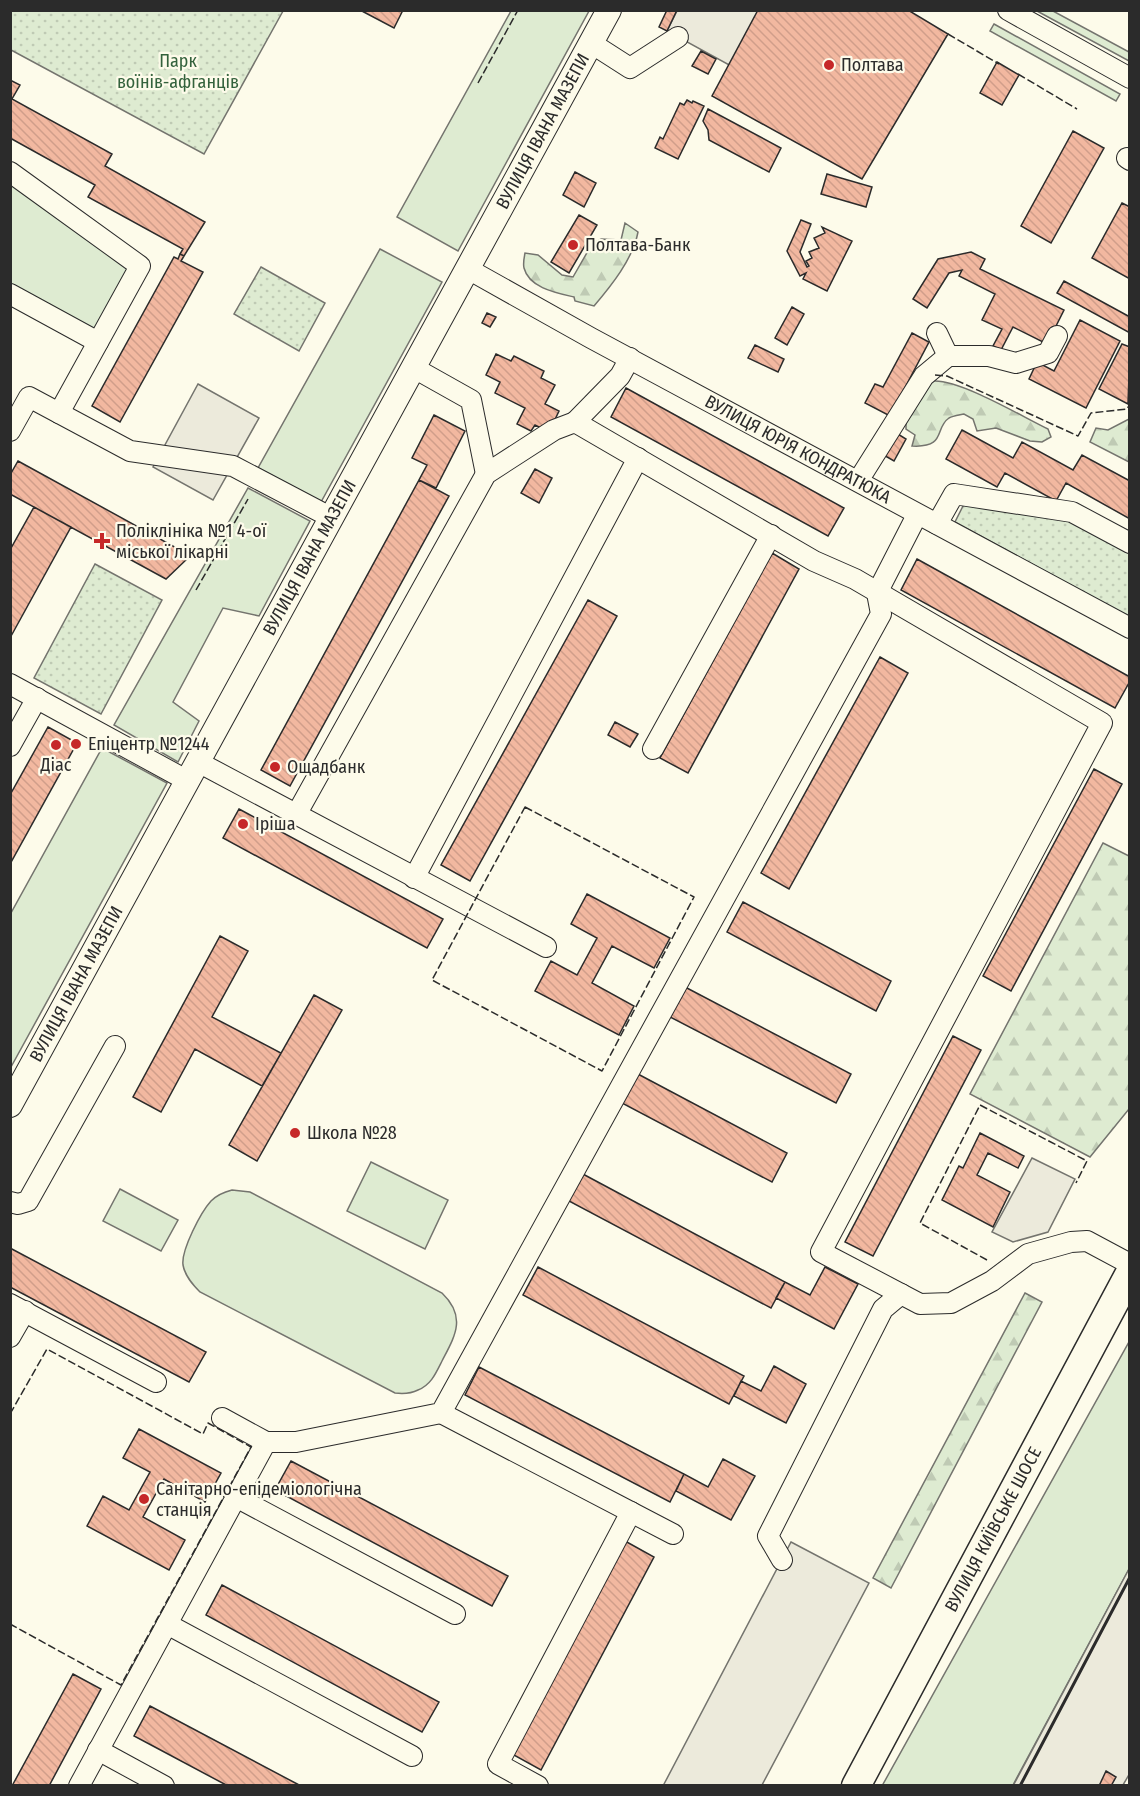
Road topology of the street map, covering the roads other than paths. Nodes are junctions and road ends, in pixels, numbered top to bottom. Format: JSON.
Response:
{"nodes":[{"id":1,"x":609,"y":10,"type":"edge"},
{"id":2,"x":1008,"y":10,"type":"edge"},
{"id":3,"x":678,"y":37,"type":"dead end"},
{"id":4,"x":591,"y":43,"type":"junction"},
{"id":5,"x":1130,"y":78,"type":"edge"},
{"id":6,"x":10,"y":172,"type":"edge"},
{"id":7,"x":468,"y":269,"type":"junction"},
{"id":8,"x":10,"y":294,"type":"edge"},
{"id":9,"x":938,"y":333,"type":"dead end"},
{"id":10,"x":1057,"y":336,"type":"dead end"},
{"id":11,"x":98,"y":342,"type":"junction"},
{"id":12,"x":948,"y":356,"type":"junction"},
{"id":13,"x":630,"y":358,"type":"junction"},
{"id":14,"x":414,"y":368,"type":"junction"},
{"id":15,"x":59,"y":413,"type":"junction"},
{"id":16,"x":575,"y":422,"type":"junction"},
{"id":17,"x":10,"y":431,"type":"edge"},
{"id":18,"x":638,"y":458,"type":"junction"},
{"id":19,"x":486,"y":474,"type":"junction"},
{"id":20,"x":858,"y":482,"type":"junction"},
{"id":21,"x":917,"y":514,"type":"junction"},
{"id":22,"x":332,"y":518,"type":"junction"},
{"id":23,"x":937,"y":524,"type":"junction"},
{"id":24,"x":771,"y":536,"type":"junction"},
{"id":25,"x":1130,"y":543,"type":"edge"},
{"id":26,"x":877,"y":593,"type":"junction"},
{"id":27,"x":1130,"y":628,"type":"edge"},
{"id":28,"x":10,"y":684,"type":"edge"},
{"id":29,"x":37,"y":698,"type":"junction"},
{"id":30,"x":10,"y":746,"type":"edge"},
{"id":31,"x":654,"y":749,"type":"dead end"},
{"id":32,"x":193,"y":772,"type":"junction"},
{"id":33,"x":296,"y":815,"type":"junction"},
{"id":34,"x":414,"y":878,"type":"junction"},
{"id":35,"x":546,"y":948,"type":"dead end"},
{"id":36,"x":116,"y":1046,"type":"dead end"},
{"id":37,"x":11,"y":1103,"type":"edge"},
{"id":38,"x":10,"y":1202,"type":"edge"},
{"id":39,"x":1130,"y":1264,"type":"edge"},
{"id":40,"x":1130,"y":1273,"type":"edge"},
{"id":41,"x":901,"y":1294,"type":"junction"},
{"id":42,"x":17,"y":1307,"type":"edge"},
{"id":43,"x":10,"y":1337,"type":"edge"},
{"id":44,"x":156,"y":1382,"type":"dead end"},
{"id":45,"x":441,"y":1413,"type":"junction"},
{"id":46,"x":222,"y":1418,"type":"dead end"},
{"id":47,"x":267,"y":1442,"type":"junction"},
{"id":48,"x":237,"y":1497,"type":"junction"},
{"id":49,"x":632,"y":1512,"type":"junction"},
{"id":50,"x":673,"y":1534,"type":"dead end"},
{"id":51,"x":782,"y":1560,"type":"dead end"},
{"id":52,"x":455,"y":1614,"type":"dead end"},
{"id":53,"x":167,"y":1624,"type":"junction"},
{"id":54,"x":98,"y":1750,"type":"junction"},
{"id":55,"x":412,"y":1756,"type":"dead end"},
{"id":56,"x":79,"y":1785,"type":"edge"},
{"id":57,"x":164,"y":1785,"type":"edge"},
{"id":58,"x":538,"y":1785,"type":"edge"},
{"id":59,"x":856,"y":1785,"type":"edge"}],
"edges":[{"from":1,"to":4,"type":"main road","name":"ВУЛИЦЯ ІВАНА МАЗЕПИ"},
{"from":2,"to":5,"type":"street"},
{"from":3,"to":4,"type":"street"},
{"from":4,"to":7,"type":"main road","name":"ВУЛИЦЯ ІВАНА МАЗЕПИ"},
{"from":6,"to":11,"type":"street"},
{"from":7,"to":13,"type":"street","name":"ВУЛИЦЯ ЮРІЯ КОНДРАТЮКА"},
{"from":7,"to":14,"type":"main road","name":"ВУЛИЦЯ ІВАНА МАЗЕПИ"},
{"from":8,"to":11,"type":"street"},
{"from":9,"to":12,"type":"street"},
{"from":10,"to":12,"type":"street"},
{"from":11,"to":15,"type":"street"},
{"from":12,"to":20,"type":"street"},
{"from":13,"to":16,"type":"street"},
{"from":13,"to":20,"type":"street","name":"ВУЛИЦЯ ЮРІЯ КОНДРАТЮКА"},
{"from":14,"to":19,"type":"street"},
{"from":14,"to":22,"type":"main road","name":"ВУЛИЦЯ ІВАНА МАЗЕПИ"},
{"from":15,"to":17,"type":"street"},
{"from":15,"to":22,"type":"street"},
{"from":16,"to":18,"type":"street"},
{"from":16,"to":19,"type":"street"},
{"from":18,"to":24,"type":"street"},
{"from":18,"to":34,"type":"street"},
{"from":19,"to":33,"type":"street"},
{"from":20,"to":21,"type":"street","name":"ВУЛИЦЯ ЮРІЯ КОНДРАТЮКА"},
{"from":21,"to":23,"type":"street","name":"ВУЛИЦЯ ЮРІЯ КОНДРАТЮКА"},
{"from":21,"to":26,"type":"street"},
{"from":22,"to":32,"type":"main road","name":"ВУЛИЦЯ ІВАНА МАЗЕПИ"},
{"from":23,"to":25,"type":"street"},
{"from":23,"to":27,"type":"street","name":"ВУЛИЦЯ ЮРІЯ КОНДРАТЮКА"},
{"from":24,"to":26,"type":"street"},
{"from":24,"to":31,"type":"street"},
{"from":26,"to":41,"type":"street"},
{"from":26,"to":45,"type":"street"},
{"from":28,"to":29,"type":"street"},
{"from":29,"to":30,"type":"street"},
{"from":29,"to":32,"type":"street"},
{"from":32,"to":33,"type":"street"},
{"from":32,"to":37,"type":"main road","name":"ВУЛИЦЯ ІВАНА МАЗЕПИ"},
{"from":33,"to":34,"type":"street"},
{"from":34,"to":35,"type":"street"},
{"from":36,"to":38,"type":"street"},
{"from":39,"to":41,"type":"street"},
{"from":40,"to":59,"type":"highway","name":"ВУЛИЦЯ КИЇВСЬКЕ ШОСЕ"},
{"from":41,"to":51,"type":"street"},
{"from":42,"to":43,"type":"street"},
{"from":42,"to":44,"type":"street"},
{"from":45,"to":47,"type":"street"},
{"from":45,"to":49,"type":"street"},
{"from":46,"to":47,"type":"street"},
{"from":47,"to":48,"type":"street"},
{"from":48,"to":52,"type":"street"},
{"from":48,"to":53,"type":"street"},
{"from":49,"to":50,"type":"street"},
{"from":49,"to":58,"type":"street"},
{"from":53,"to":54,"type":"street"},
{"from":53,"to":55,"type":"street"},
{"from":54,"to":56,"type":"street"},
{"from":54,"to":57,"type":"street"}]}
